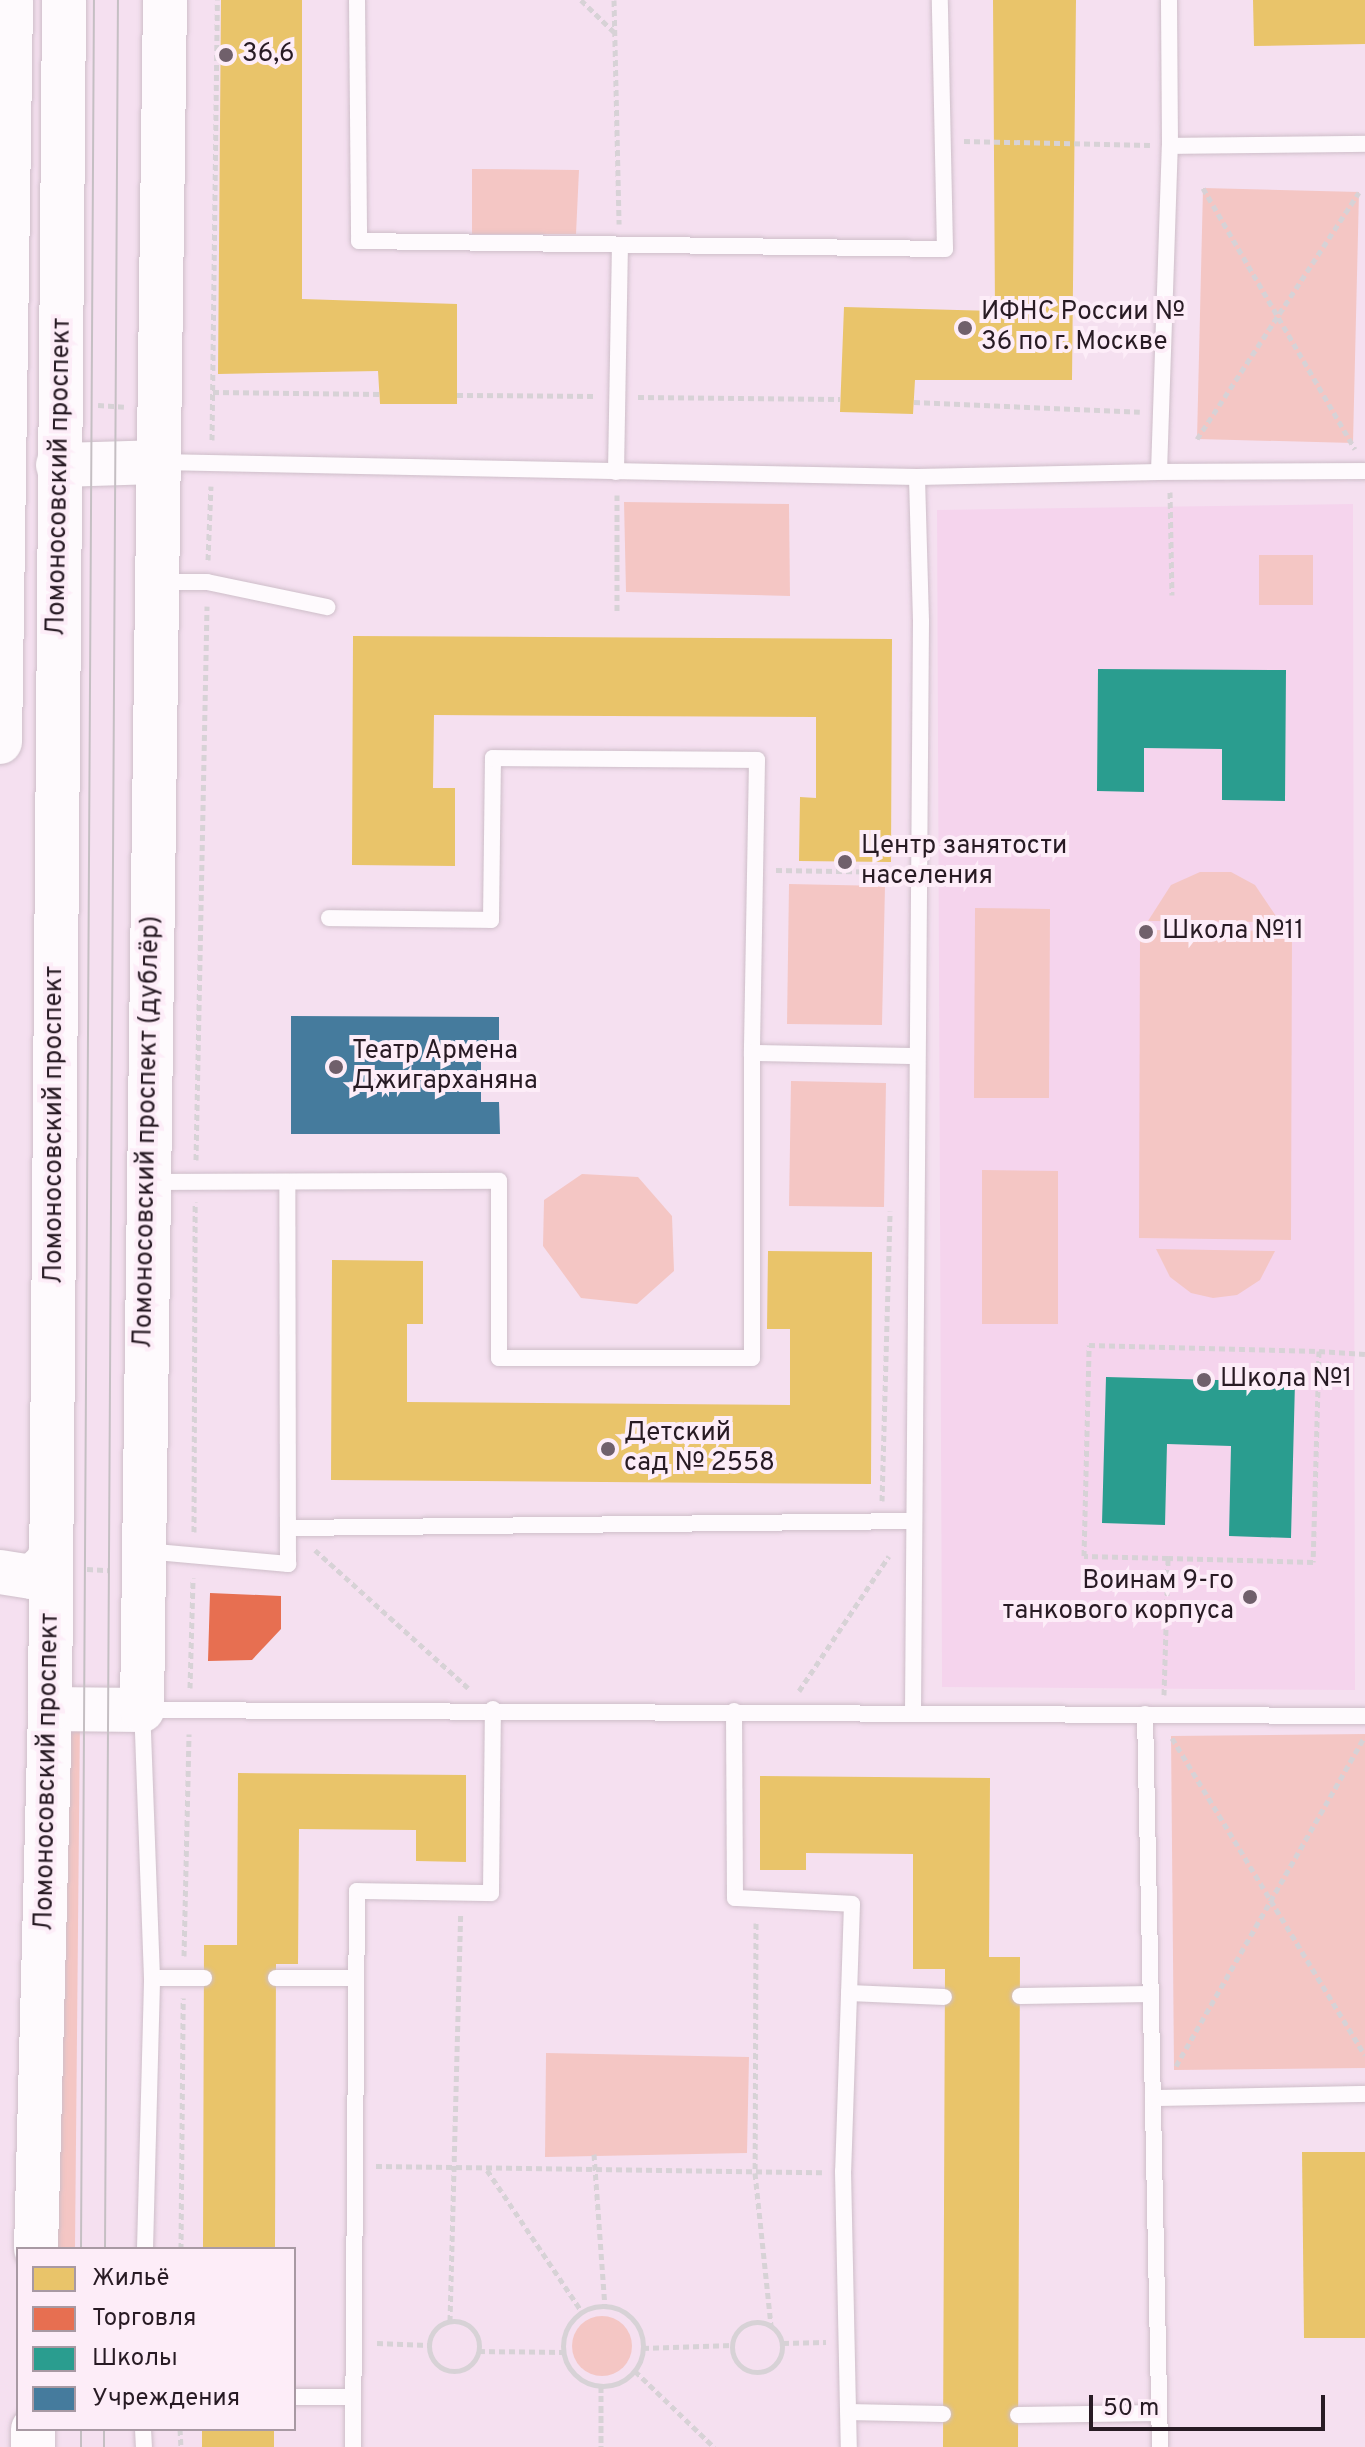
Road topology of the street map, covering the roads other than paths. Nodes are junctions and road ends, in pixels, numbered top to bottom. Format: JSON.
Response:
{"nodes":[{"id":1,"x":11,"y":0,"type":"edge"},
{"id":2,"x":64,"y":0,"type":"edge"},
{"id":3,"x":165,"y":0,"type":"edge"},
{"id":4,"x":357,"y":0,"type":"edge"},
{"id":5,"x":940,"y":0,"type":"edge"},
{"id":6,"x":1169,"y":0,"type":"edge"},
{"id":7,"x":1365,"y":144,"type":"edge"},
{"id":8,"x":1170,"y":146,"type":"junction"},
{"id":9,"x":620,"y":245,"type":"junction"},
{"id":10,"x":158,"y":462,"type":"junction"},
{"id":11,"x":58,"y":465,"type":"junction"},
{"id":12,"x":1365,"y":471,"type":"edge"},
{"id":13,"x":616,"y":472,"type":"junction"},
{"id":14,"x":917,"y":477,"type":"junction"},
{"id":15,"x":1164,"y":477,"type":"junction"},
{"id":16,"x":154,"y":582,"type":"junction"},
{"id":17,"x":327,"y":607,"type":"dead end"},
{"id":18,"x":1,"y":666,"type":"edge"},
{"id":19,"x":57,"y":666,"type":"junction"},
{"id":20,"x":0,"y":742,"type":"edge"},
{"id":21,"x":329,"y":918,"type":"dead end"},
{"id":22,"x":752,"y":1053,"type":"junction"},
{"id":23,"x":915,"y":1056,"type":"junction"},
{"id":24,"x":147,"y":1182,"type":"junction"},
{"id":25,"x":287,"y":1182,"type":"junction"},
{"id":26,"x":913,"y":1521,"type":"junction"},
{"id":27,"x":290,"y":1528,"type":"junction"},
{"id":28,"x":51,"y":1550,"type":"junction"},
{"id":29,"x":144,"y":1550,"type":"junction"},
{"id":30,"x":0,"y":1572,"type":"edge"},
{"id":31,"x":50,"y":1709,"type":"junction"},
{"id":32,"x":493,"y":1709,"type":"junction"},
{"id":33,"x":142,"y":1710,"type":"junction"},
{"id":34,"x":734,"y":1711,"type":"junction"},
{"id":35,"x":913,"y":1712,"type":"junction"},
{"id":36,"x":1145,"y":1714,"type":"junction"},
{"id":37,"x":1365,"y":1716,"type":"edge"},
{"id":38,"x":152,"y":1978,"type":"junction"},
{"id":39,"x":204,"y":1978,"type":"dead end"},
{"id":40,"x":276,"y":1978,"type":"dead end"},
{"id":41,"x":356,"y":1978,"type":"junction"},
{"id":42,"x":849,"y":1993,"type":"junction"},
{"id":43,"x":1151,"y":1994,"type":"junction"},
{"id":44,"x":1020,"y":1996,"type":"dead end"},
{"id":45,"x":944,"y":1997,"type":"dead end"},
{"id":46,"x":1365,"y":2094,"type":"edge"},
{"id":47,"x":1153,"y":2098,"type":"junction"},
{"id":48,"x":36,"y":2247,"type":"edge"},
{"id":49,"x":145,"y":2247,"type":"edge"},
{"id":50,"x":296,"y":2397,"type":"edge"},
{"id":51,"x":352,"y":2397,"type":"junction"},
{"id":52,"x":848,"y":2412,"type":"junction"},
{"id":53,"x":1159,"y":2413,"type":"junction"},
{"id":54,"x":943,"y":2414,"type":"dead end"},
{"id":55,"x":1018,"y":2415,"type":"dead end"},
{"id":56,"x":353,"y":2447,"type":"edge"},
{"id":57,"x":849,"y":2447,"type":"edge"},
{"id":58,"x":1160,"y":2447,"type":"edge"}],
"edges":[{"from":1,"to":18,"type":"main road"},
{"from":2,"to":11,"type":"main road","name":"Ломоносовский проспект"},
{"from":3,"to":10,"type":"main road","name":"Ломоносовский проспект (дублёр)"},
{"from":4,"to":9,"type":"lane"},
{"from":5,"to":9,"type":"lane"},
{"from":6,"to":8,"type":"lane"},
{"from":7,"to":8,"type":"lane"},
{"from":8,"to":15,"type":"lane"},
{"from":9,"to":13,"type":"lane"},
{"from":10,"to":11,"type":"main road"},
{"from":10,"to":13,"type":"lane"},
{"from":10,"to":16,"type":"main road","name":"Ломоносовский проспект (дублёр)"},
{"from":11,"to":19,"type":"main road","name":"Ломоносовский проспект"},
{"from":12,"to":15,"type":"lane"},
{"from":13,"to":14,"type":"lane"},
{"from":14,"to":15,"type":"lane"},
{"from":14,"to":23,"type":"lane"},
{"from":16,"to":17,"type":"lane"},
{"from":16,"to":24,"type":"main road","name":"Ломоносовский проспект (дублёр)"},
{"from":18,"to":19,"type":"main road"},
{"from":18,"to":20,"type":"main road"},
{"from":19,"to":28,"type":"main road","name":"Ломоносовский проспект"},
{"from":21,"to":22,"type":"lane"},
{"from":22,"to":23,"type":"lane"},
{"from":22,"to":25,"type":"lane"},
{"from":23,"to":26,"type":"lane"},
{"from":24,"to":25,"type":"lane"},
{"from":24,"to":29,"type":"main road","name":"Ломоносовский проспект (дублёр)"},
{"from":25,"to":27,"type":"lane"},
{"from":26,"to":27,"type":"lane"},
{"from":26,"to":35,"type":"lane"},
{"from":27,"to":29,"type":"lane"},
{"from":28,"to":30,"type":"main road"},
{"from":28,"to":31,"type":"main road","name":"Ломоносовский проспект"},
{"from":29,"to":33,"type":"main road","name":"Ломоносовский проспект (дублёр)"},
{"from":31,"to":33,"type":"main road"},
{"from":31,"to":48,"type":"main road","name":"Ломоносовский проспект"},
{"from":32,"to":33,"type":"lane"},
{"from":32,"to":34,"type":"lane"},
{"from":32,"to":41,"type":"lane"},
{"from":33,"to":38,"type":"lane"},
{"from":34,"to":35,"type":"lane"},
{"from":34,"to":42,"type":"lane"},
{"from":35,"to":36,"type":"lane"},
{"from":36,"to":37,"type":"lane"},
{"from":36,"to":43,"type":"lane"},
{"from":38,"to":39,"type":"lane"},
{"from":38,"to":49,"type":"lane"},
{"from":40,"to":41,"type":"lane"},
{"from":41,"to":51,"type":"lane"},
{"from":42,"to":45,"type":"lane"},
{"from":42,"to":52,"type":"lane"},
{"from":43,"to":44,"type":"lane"},
{"from":43,"to":47,"type":"lane"},
{"from":46,"to":47,"type":"lane"},
{"from":47,"to":53,"type":"lane"},
{"from":50,"to":51,"type":"lane"},
{"from":51,"to":56,"type":"lane"},
{"from":52,"to":54,"type":"lane"},
{"from":52,"to":57,"type":"lane"},
{"from":53,"to":55,"type":"lane"},
{"from":53,"to":58,"type":"lane"}]}
